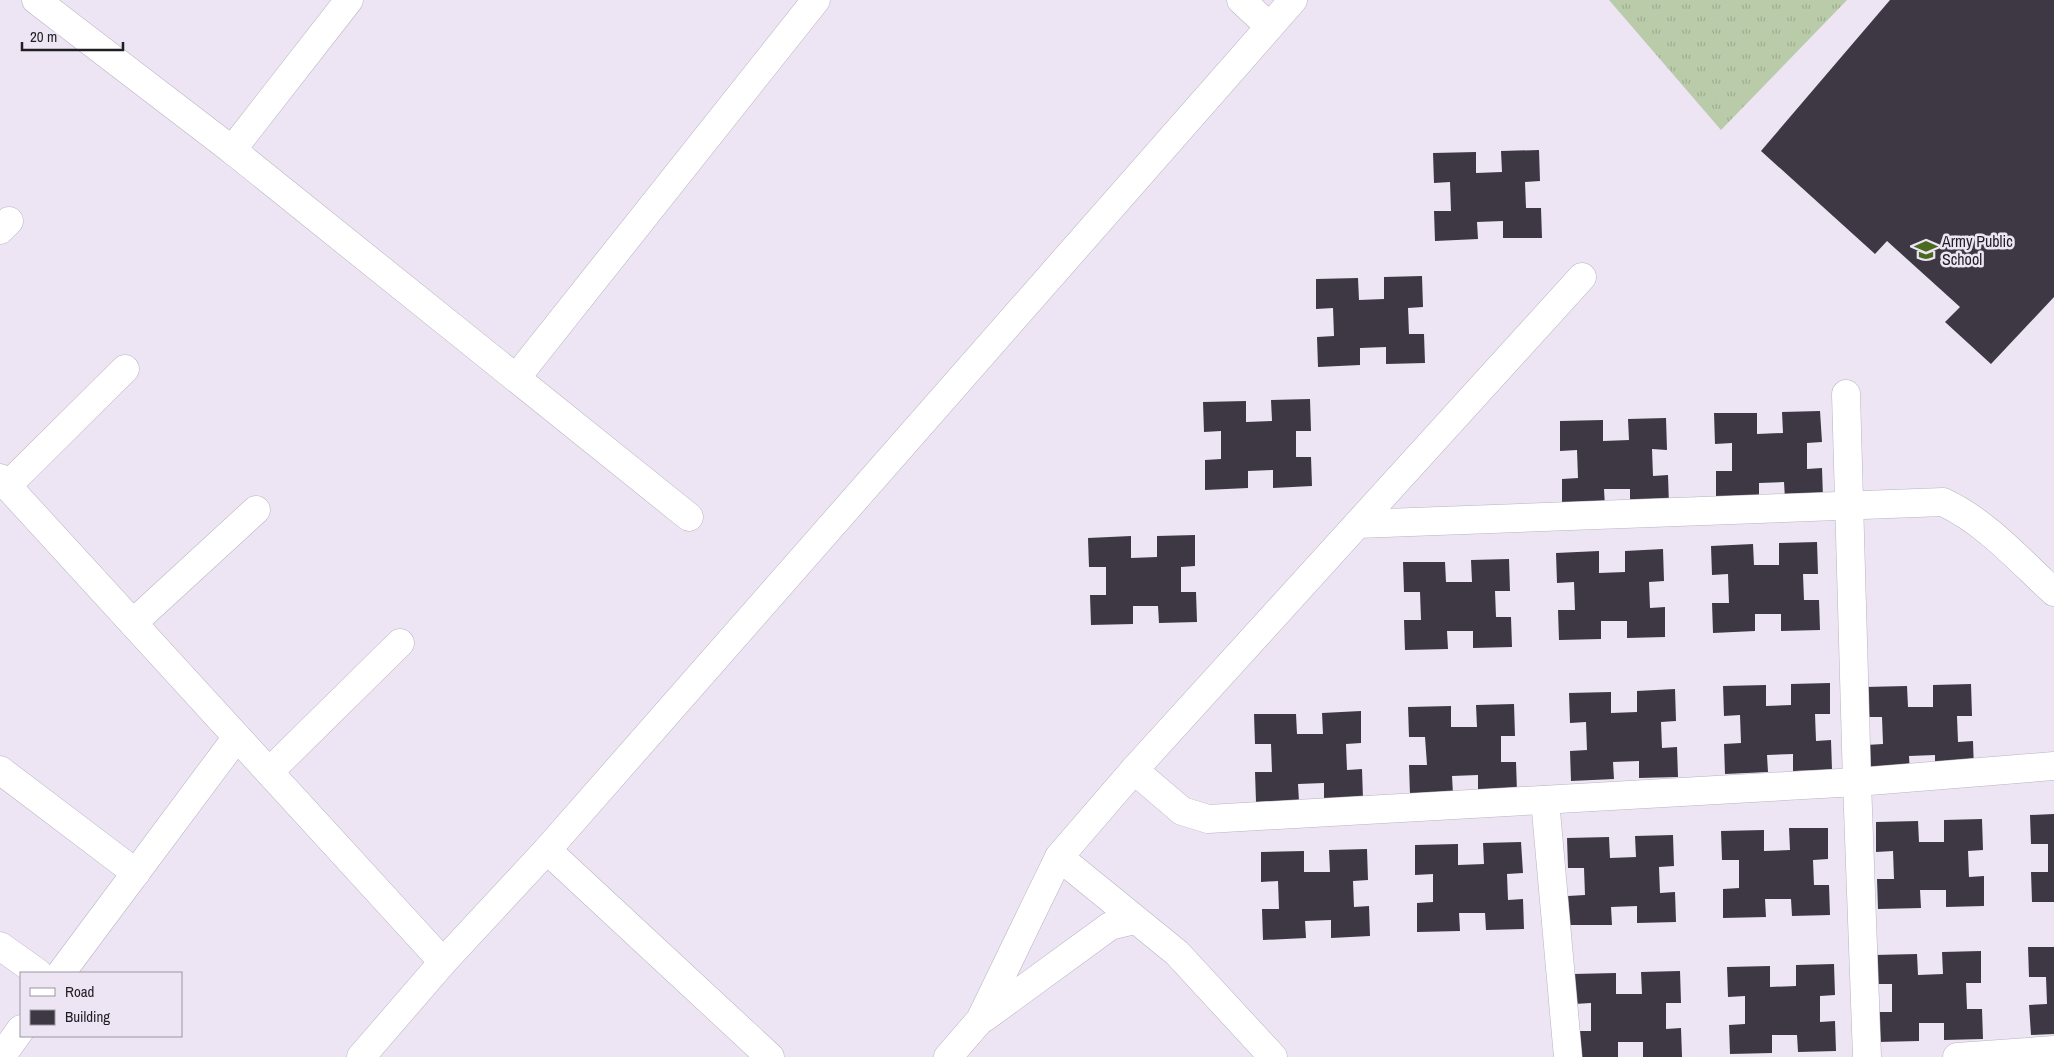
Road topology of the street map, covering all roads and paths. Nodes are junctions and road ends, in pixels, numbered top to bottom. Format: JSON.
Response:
{"nodes":[{"id":1,"x":36,"y":0,"type":"edge"},
{"id":2,"x":349,"y":0,"type":"edge"},
{"id":3,"x":816,"y":0,"type":"edge"},
{"id":4,"x":1241,"y":0,"type":"edge"},
{"id":5,"x":1293,"y":0,"type":"edge"},
{"id":6,"x":1269,"y":26,"type":"junction"},
{"id":7,"x":232,"y":150,"type":"junction"},
{"id":8,"x":1582,"y":277,"type":"dead end"},
{"id":9,"x":125,"y":369,"type":"dead end"},
{"id":10,"x":516,"y":378,"type":"junction"},
{"id":11,"x":1846,"y":394,"type":"dead end"},
{"id":12,"x":4,"y":482,"type":"edge"},
{"id":13,"x":1850,"y":505,"type":"junction"},
{"id":14,"x":256,"y":510,"type":"dead end"},
{"id":15,"x":689,"y":517,"type":"dead end"},
{"id":16,"x":1358,"y":524,"type":"junction"},
{"id":17,"x":2054,"y":592,"type":"edge"},
{"id":18,"x":132,"y":623,"type":"junction"},
{"id":19,"x":400,"y":643,"type":"dead end"},
{"id":20,"x":237,"y":737,"type":"junction"},
{"id":21,"x":2054,"y":766,"type":"edge"},
{"id":22,"x":1134,"y":770,"type":"junction"},
{"id":23,"x":269,"y":772,"type":"junction"},
{"id":24,"x":2,"y":776,"type":"edge"},
{"id":25,"x":1857,"y":782,"type":"junction"},
{"id":26,"x":1545,"y":800,"type":"junction"},
{"id":27,"x":547,"y":850,"type":"junction"},
{"id":28,"x":1059,"y":857,"type":"junction"},
{"id":29,"x":136,"y":874,"type":"junction"},
{"id":30,"x":1135,"y":920,"type":"junction"},
{"id":31,"x":0,"y":946,"type":"edge"},
{"id":32,"x":443,"y":962,"type":"junction"},
{"id":33,"x":37,"y":972,"type":"edge"},
{"id":34,"x":62,"y":972,"type":"edge"},
{"id":35,"x":980,"y":1020,"type":"junction"},
{"id":36,"x":20,"y":1030,"type":"edge"},
{"id":37,"x":2054,"y":1050,"type":"edge"},
{"id":38,"x":1,"y":1057,"type":"edge"},
{"id":39,"x":361,"y":1057,"type":"edge"},
{"id":40,"x":770,"y":1057,"type":"edge"},
{"id":41,"x":948,"y":1057,"type":"edge"},
{"id":42,"x":1273,"y":1057,"type":"edge"},
{"id":43,"x":1568,"y":1057,"type":"edge"},
{"id":44,"x":1867,"y":1057,"type":"edge"},
{"id":45,"x":1957,"y":1057,"type":"edge"}],
"edges":[{"from":1,"to":7,"type":"street"},
{"from":2,"to":7,"type":"street"},
{"from":3,"to":10,"type":"street"},
{"from":4,"to":6,"type":"street"},
{"from":5,"to":6,"type":"street"},
{"from":6,"to":27,"type":"street"},
{"from":7,"to":10,"type":"street"},
{"from":8,"to":16,"type":"street"},
{"from":9,"to":12,"type":"street"},
{"from":10,"to":15,"type":"street"},
{"from":11,"to":13,"type":"street"},
{"from":12,"to":18,"type":"street"},
{"from":13,"to":16,"type":"street"},
{"from":13,"to":17,"type":"street"},
{"from":13,"to":25,"type":"street"},
{"from":14,"to":18,"type":"street"},
{"from":16,"to":22,"type":"street"},
{"from":18,"to":20,"type":"street"},
{"from":19,"to":23,"type":"street"},
{"from":20,"to":23,"type":"street"},
{"from":20,"to":29,"type":"street"},
{"from":21,"to":25,"type":"street"},
{"from":22,"to":26,"type":"street"},
{"from":22,"to":28,"type":"street"},
{"from":23,"to":32,"type":"street"},
{"from":24,"to":29,"type":"street"},
{"from":25,"to":26,"type":"street"},
{"from":25,"to":44,"type":"street"},
{"from":26,"to":43,"type":"street"},
{"from":27,"to":32,"type":"street"},
{"from":27,"to":40,"type":"street"},
{"from":28,"to":30,"type":"street"},
{"from":28,"to":35,"type":"street"},
{"from":29,"to":34,"type":"street"},
{"from":30,"to":35,"type":"street"},
{"from":30,"to":42,"type":"street"},
{"from":31,"to":33,"type":"street"},
{"from":32,"to":39,"type":"street"},
{"from":35,"to":41,"type":"street"},
{"from":36,"to":38,"type":"street"},
{"from":37,"to":45,"type":"street"}]}
